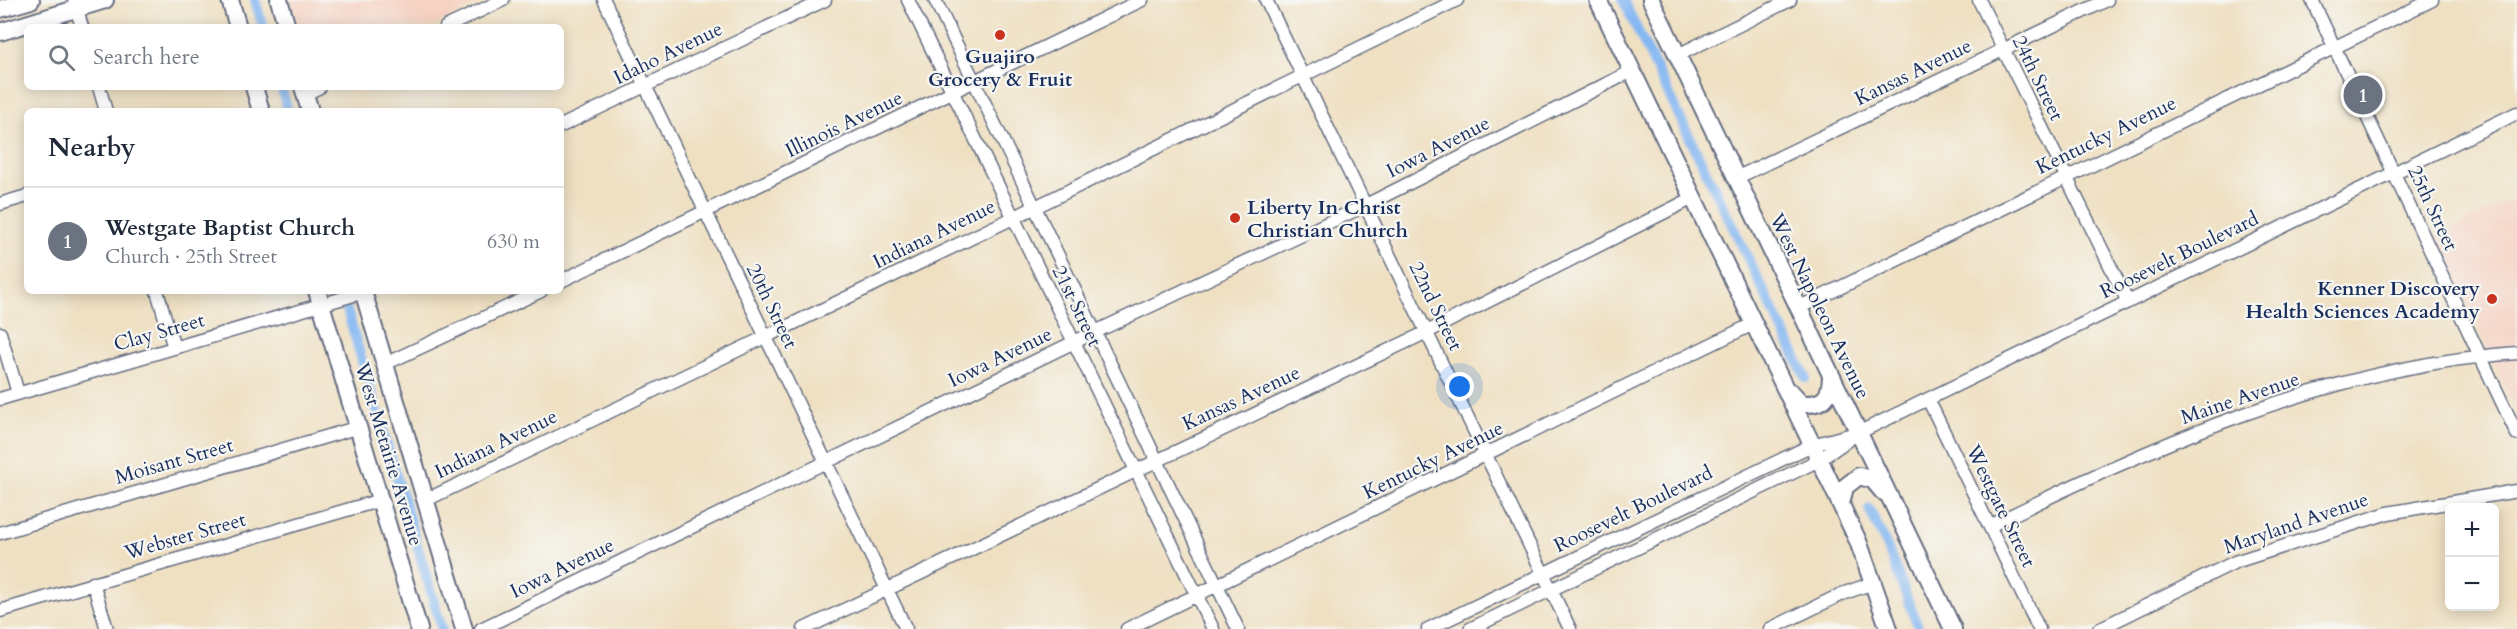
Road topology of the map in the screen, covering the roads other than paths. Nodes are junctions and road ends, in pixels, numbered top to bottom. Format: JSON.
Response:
{"nodes":[{"id":1,"x":32,"y":0,"type":"edge"},
{"id":2,"x":105,"y":0,"type":"edge"},
{"id":3,"x":230,"y":0,"type":"edge"},
{"id":4,"x":279,"y":0,"type":"edge"},
{"id":5,"x":503,"y":0,"type":"edge"},
{"id":6,"x":604,"y":0,"type":"edge"},
{"id":7,"x":825,"y":0,"type":"edge"},
{"id":8,"x":908,"y":0,"type":"edge"},
{"id":9,"x":935,"y":0,"type":"edge"},
{"id":10,"x":1142,"y":0,"type":"edge"},
{"id":11,"x":1266,"y":0,"type":"edge"},
{"id":12,"x":1457,"y":0,"type":"edge"},
{"id":13,"x":1598,"y":0,"type":"edge"},
{"id":14,"x":1651,"y":0,"type":"edge"},
{"id":15,"x":1790,"y":0,"type":"edge"},
{"id":16,"x":1979,"y":0,"type":"edge"},
{"id":17,"x":2107,"y":0,"type":"edge"},
{"id":18,"x":2312,"y":0,"type":"edge"},
{"id":19,"x":2433,"y":0,"type":"edge"},
{"id":20,"x":76,"y":4,"type":"edge"},
{"id":21,"x":0,"y":9,"type":"edge"},
{"id":22,"x":81,"y":24,"type":"edge"},
{"id":23,"x":237,"y":24,"type":"edge"},
{"id":24,"x":286,"y":24,"type":"edge"},
{"id":25,"x":452,"y":24,"type":"edge"},
{"id":26,"x":0,"y":32,"type":"edge"},
{"id":27,"x":2334,"y":47,"type":"junction"},
{"id":28,"x":2003,"y":50,"type":"junction"},
{"id":29,"x":1678,"y":55,"type":"junction"},
{"id":30,"x":1632,"y":71,"type":"junction"},
{"id":31,"x":1303,"y":76,"type":"junction"},
{"id":32,"x":974,"y":82,"type":"junction"},
{"id":33,"x":645,"y":86,"type":"junction"},
{"id":34,"x":100,"y":90,"type":"edge"},
{"id":35,"x":255,"y":90,"type":"edge"},
{"id":36,"x":310,"y":90,"type":"edge"},
{"id":37,"x":952,"y":93,"type":"junction"},
{"id":38,"x":105,"y":108,"type":"edge"},
{"id":39,"x":260,"y":108,"type":"edge"},
{"id":40,"x":310,"y":108,"type":"edge"},
{"id":41,"x":2517,"y":114,"type":"edge"},
{"id":42,"x":564,"y":125,"type":"edge"},
{"id":43,"x":2395,"y":173,"type":"junction"},
{"id":44,"x":2064,"y":177,"type":"junction"},
{"id":45,"x":1736,"y":178,"type":"junction"},
{"id":46,"x":24,"y":197,"type":"edge"},
{"id":47,"x":1693,"y":198,"type":"junction"},
{"id":48,"x":0,"y":204,"type":"edge"},
{"id":49,"x":1366,"y":205,"type":"junction"},
{"id":50,"x":1034,"y":207,"type":"junction"},
{"id":51,"x":705,"y":212,"type":"junction"},
{"id":52,"x":1013,"y":218,"type":"junction"},
{"id":53,"x":564,"y":280,"type":"edge"},
{"id":54,"x":158,"y":294,"type":"edge"},
{"id":55,"x":345,"y":294,"type":"edge"},
{"id":56,"x":364,"y":294,"type":"edge"},
{"id":57,"x":535,"y":294,"type":"edge"},
{"id":58,"x":319,"y":297,"type":"edge"},
{"id":59,"x":2128,"y":302,"type":"junction"},
{"id":60,"x":1798,"y":308,"type":"junction"},
{"id":61,"x":1755,"y":323,"type":"junction"},
{"id":62,"x":1095,"y":332,"type":"junction"},
{"id":63,"x":1427,"y":332,"type":"junction"},
{"id":64,"x":0,"y":333,"type":"edge"},
{"id":65,"x":765,"y":337,"type":"junction"},
{"id":66,"x":1073,"y":343,"type":"junction"},
{"id":67,"x":174,"y":348,"type":"junction"},
{"id":68,"x":2517,"y":352,"type":"edge"},
{"id":69,"x":2481,"y":355,"type":"junction"},
{"id":70,"x":385,"y":364,"type":"junction"},
{"id":71,"x":1831,"y":377,"type":"junction"},
{"id":72,"x":1782,"y":382,"type":"junction"},
{"id":73,"x":18,"y":393,"type":"junction"},
{"id":74,"x":0,"y":399,"type":"edge"},
{"id":75,"x":1928,"y":399,"type":"junction"},
{"id":76,"x":359,"y":427,"type":"junction"},
{"id":77,"x":1858,"y":433,"type":"junction"},
{"id":78,"x":2517,"y":434,"type":"edge"},
{"id":79,"x":1816,"y":452,"type":"junction"},
{"id":80,"x":1486,"y":456,"type":"junction"},
{"id":81,"x":1156,"y":460,"type":"junction"},
{"id":82,"x":826,"y":462,"type":"junction"},
{"id":83,"x":1136,"y":470,"type":"junction"},
{"id":84,"x":2517,"y":491,"type":"edge"},
{"id":85,"x":381,"y":500,"type":"junction"},
{"id":86,"x":426,"y":500,"type":"junction"},
{"id":87,"x":1891,"y":501,"type":"junction"},
{"id":88,"x":1841,"y":504,"type":"junction"},
{"id":89,"x":1990,"y":526,"type":"junction"},
{"id":90,"x":0,"y":533,"type":"edge"},
{"id":91,"x":1543,"y":573,"type":"junction"},
{"id":92,"x":93,"y":583,"type":"junction"},
{"id":93,"x":1873,"y":583,"type":"junction"},
{"id":94,"x":1217,"y":586,"type":"junction"},
{"id":95,"x":887,"y":589,"type":"junction"},
{"id":96,"x":1551,"y":590,"type":"junction"},
{"id":97,"x":1197,"y":595,"type":"junction"},
{"id":98,"x":0,"y":611,"type":"edge"},
{"id":99,"x":107,"y":629,"type":"edge"},
{"id":100,"x":419,"y":629,"type":"edge"},
{"id":101,"x":465,"y":629,"type":"edge"},
{"id":102,"x":481,"y":629,"type":"edge"},
{"id":103,"x":804,"y":629,"type":"edge"},
{"id":104,"x":906,"y":629,"type":"edge"},
{"id":105,"x":1127,"y":629,"type":"edge"},
{"id":106,"x":1213,"y":629,"type":"edge"},
{"id":107,"x":1239,"y":629,"type":"edge"},
{"id":108,"x":1428,"y":629,"type":"edge"},
{"id":109,"x":1470,"y":629,"type":"edge"},
{"id":110,"x":1570,"y":629,"type":"edge"},
{"id":111,"x":1770,"y":629,"type":"edge"},
{"id":112,"x":1889,"y":629,"type":"edge"},
{"id":113,"x":1953,"y":629,"type":"edge"},
{"id":114,"x":2039,"y":629,"type":"edge"},
{"id":115,"x":2098,"y":629,"type":"edge"}],
"edges":[{"from":1,"to":21,"type":"main road"},
{"from":2,"to":20,"type":"main road"},
{"from":3,"to":23,"type":"main road"},
{"from":4,"to":24,"type":"main road"},
{"from":5,"to":25,"type":"street"},
{"from":6,"to":33,"type":"street","name":"20th Street"},
{"from":7,"to":33,"type":"street","name":"Idaho Avenue"},
{"from":8,"to":37,"type":"street","name":"21st Street"},
{"from":9,"to":32,"type":"street","name":"21st Street"},
{"from":10,"to":32,"type":"street","name":"Illinois Avenue"},
{"from":11,"to":31,"type":"street","name":"22nd Street"},
{"from":12,"to":31,"type":"street","name":"Indiana Avenue"},
{"from":13,"to":30,"type":"main road"},
{"from":14,"to":29,"type":"main road","name":"West Napoleon Avenue"},
{"from":15,"to":29,"type":"street"},
{"from":16,"to":28,"type":"street","name":"24th Street"},
{"from":17,"to":28,"type":"street","name":"Kansas Avenue"},
{"from":18,"to":27,"type":"street","name":"25th Street"},
{"from":19,"to":27,"type":"street","name":"Kentucky Avenue"},
{"from":20,"to":22,"type":"street"},
{"from":20,"to":26,"type":"main road"},
{"from":27,"to":43,"type":"street","name":"25th Street"},
{"from":27,"to":44,"type":"street","name":"Kentucky Avenue"},
{"from":28,"to":44,"type":"street","name":"24th Street"},
{"from":28,"to":45,"type":"street","name":"Kansas Avenue"},
{"from":29,"to":45,"type":"main road","name":"West Napoleon Avenue"},
{"from":30,"to":47,"type":"main road"},
{"from":30,"to":49,"type":"street","name":"Iowa Avenue"},
{"from":31,"to":49,"type":"street","name":"22nd Street"},
{"from":31,"to":50,"type":"street","name":"Indiana Avenue"},
{"from":32,"to":37,"type":"street","name":"Illinois Avenue"},
{"from":32,"to":50,"type":"street","name":"21st Street"},
{"from":33,"to":42,"type":"street","name":"Idaho Avenue"},
{"from":33,"to":51,"type":"street","name":"20th Street"},
{"from":34,"to":38,"type":"street"},
{"from":35,"to":39,"type":"main road"},
{"from":36,"to":40,"type":"main road"},
{"from":37,"to":51,"type":"street","name":"Illinois Avenue"},
{"from":37,"to":52,"type":"street","name":"21st Street"},
{"from":41,"to":43,"type":"street","name":"Roosevelt Boulevard"},
{"from":43,"to":59,"type":"street","name":"Roosevelt Boulevard"},
{"from":43,"to":69,"type":"street","name":"25th Street"},
{"from":44,"to":59,"type":"street","name":"24th Street"},
{"from":44,"to":60,"type":"street","name":"Kentucky Avenue"},
{"from":45,"to":60,"type":"main road","name":"West Napoleon Avenue"},
{"from":46,"to":48,"type":"street"},
{"from":47,"to":61,"type":"main road"},
{"from":47,"to":63,"type":"street","name":"Kansas Avenue"},
{"from":49,"to":62,"type":"street","name":"Iowa Avenue"},
{"from":49,"to":63,"type":"street","name":"22nd Street"},
{"from":50,"to":52,"type":"street","name":"Indiana Avenue"},
{"from":50,"to":62,"type":"street","name":"21st Street"},
{"from":51,"to":53,"type":"street","name":"Illinois Avenue"},
{"from":51,"to":65,"type":"street","name":"20th Street"},
{"from":52,"to":65,"type":"street","name":"Indiana Avenue"},
{"from":52,"to":66,"type":"street","name":"21st Street"},
{"from":54,"to":67,"type":"street"},
{"from":55,"to":58,"type":"street","name":"Clay Street"},
{"from":56,"to":70,"type":"main road","name":"West Metairie Avenue"},
{"from":57,"to":70,"type":"street"},
{"from":58,"to":67,"type":"street","name":"Clay Street"},
{"from":58,"to":76,"type":"main road","name":"West Metairie Avenue"},
{"from":59,"to":75,"type":"street","name":"Roosevelt Boulevard"},
{"from":60,"to":71,"type":"main road","name":"West Napoleon Avenue"},
{"from":61,"to":72,"type":"main road"},
{"from":61,"to":80,"type":"street","name":"Kentucky Avenue"},
{"from":62,"to":66,"type":"street","name":"Iowa Avenue"},
{"from":62,"to":81,"type":"street","name":"21st Street"},
{"from":63,"to":80,"type":"street","name":"22nd Street"},
{"from":63,"to":81,"type":"street","name":"Kansas Avenue"},
{"from":64,"to":73,"type":"street"},
{"from":65,"to":82,"type":"street","name":"20th Street"},
{"from":65,"to":86,"type":"street","name":"Indiana Avenue"},
{"from":66,"to":82,"type":"street","name":"Iowa Avenue"},
{"from":66,"to":83,"type":"street","name":"21st Street"},
{"from":67,"to":73,"type":"street","name":"Clay Street"},
{"from":68,"to":69,"type":"street","name":"Maine Avenue"},
{"from":69,"to":78,"type":"street","name":"25th Street"},
{"from":69,"to":89,"type":"street","name":"Maine Avenue"},
{"from":70,"to":86,"type":"main road","name":"West Metairie Avenue"},
{"from":71,"to":72,"type":"main road"},
{"from":71,"to":77,"type":"main road","name":"West Napoleon Avenue"},
{"from":72,"to":79,"type":"main road"},
{"from":73,"to":74,"type":"street","name":"Clay Street"},
{"from":75,"to":77,"type":"street","name":"Roosevelt Boulevard"},
{"from":75,"to":89,"type":"street","name":"Westgate Street"},
{"from":76,"to":85,"type":"main road","name":"West Metairie Avenue"},
{"from":76,"to":90,"type":"street","name":"Moisant Street"},
{"from":77,"to":79,"type":"street","name":"Roosevelt Boulevard"},
{"from":77,"to":87,"type":"main road","name":"West Napoleon Avenue"},
{"from":79,"to":88,"type":"main road"},
{"from":79,"to":91,"type":"street","name":"Roosevelt Boulevard"},
{"from":79,"to":96,"type":"street","name":"Roosevelt Boulevard"},
{"from":80,"to":91,"type":"street","name":"22nd Street"},
{"from":80,"to":94,"type":"street","name":"Kentucky Avenue"},
{"from":81,"to":83,"type":"street","name":"Kansas Avenue"},
{"from":81,"to":94,"type":"street","name":"21st Street"},
{"from":82,"to":95,"type":"street","name":"20th Street"},
{"from":82,"to":102,"type":"street","name":"Iowa Avenue"},
{"from":83,"to":95,"type":"street","name":"Kansas Avenue"},
{"from":83,"to":97,"type":"street","name":"21st Street"},
{"from":84,"to":115,"type":"street","name":"Maryland Avenue"},
{"from":85,"to":92,"type":"street","name":"Webster Street"},
{"from":85,"to":100,"type":"main road","name":"West Metairie Avenue"},
{"from":86,"to":101,"type":"main road","name":"West Metairie Avenue"},
{"from":87,"to":88,"type":"main road"},
{"from":87,"to":113,"type":"main road","name":"West Napoleon Avenue"},
{"from":88,"to":93,"type":"main road"},
{"from":89,"to":114,"type":"street","name":"Westgate Street"},
{"from":91,"to":96,"type":"street","name":"22nd Street"},
{"from":91,"to":108,"type":"street","name":"Roosevelt Boulevard"},
{"from":92,"to":98,"type":"street","name":"Webster Street"},
{"from":92,"to":99,"type":"street"},
{"from":93,"to":111,"type":"street"},
{"from":93,"to":112,"type":"main road"},
{"from":94,"to":97,"type":"street","name":"Kentucky Avenue"},
{"from":94,"to":107,"type":"street","name":"21st Street"},
{"from":95,"to":103,"type":"street","name":"Kansas Avenue"},
{"from":95,"to":104,"type":"street","name":"20th Street"},
{"from":96,"to":109,"type":"street","name":"Roosevelt Boulevard"},
{"from":96,"to":110,"type":"street","name":"22nd Street"},
{"from":97,"to":105,"type":"street","name":"Kentucky Avenue"},
{"from":97,"to":106,"type":"street","name":"21st Street"}]}
